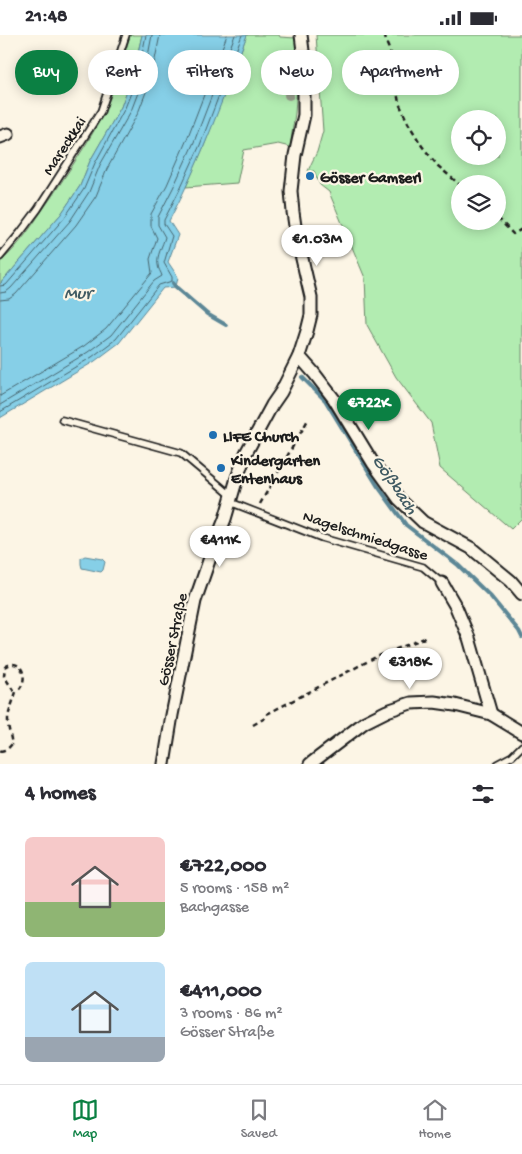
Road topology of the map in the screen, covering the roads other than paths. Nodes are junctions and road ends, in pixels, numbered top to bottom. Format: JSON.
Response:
{"nodes":[{"id":1,"x":126,"y":35,"type":"edge"},
{"id":2,"x":301,"y":35,"type":"edge"},
{"id":3,"x":0,"y":257,"type":"edge"},
{"id":4,"x":297,"y":359,"type":"junction"},
{"id":5,"x":62,"y":420,"type":"dead end"},
{"id":6,"x":231,"y":499,"type":"junction"},
{"id":7,"x":442,"y":583,"type":"joint"},
{"id":8,"x":522,"y":594,"type":"edge"},
{"id":9,"x":491,"y":714,"type":"junction"},
{"id":10,"x":522,"y":733,"type":"edge"},
{"id":11,"x":522,"y":746,"type":"edge"},
{"id":12,"x":164,"y":764,"type":"edge"},
{"id":13,"x":310,"y":764,"type":"edge"},
{"id":14,"x":497,"y":764,"type":"edge"}],
"edges":[{"from":1,"to":3,"type":"lane","name":"Mareckkai"},
{"from":2,"to":4,"type":"street","name":"Gösser Straße"},
{"from":4,"to":6,"type":"street","name":"Gösser Straße"},
{"from":4,"to":8,"type":"street"},
{"from":5,"to":6,"type":"lane"},
{"from":6,"to":7,"type":"lane","name":"Nagelschmiedgasse"},
{"from":6,"to":12,"type":"street","name":"Gösser Straße"},
{"from":7,"to":9,"type":"street","name":"Nagelschmiedgasse"},
{"from":9,"to":10,"type":"street"},
{"from":9,"to":13,"type":"street"},
{"from":11,"to":14,"type":"lane"}]}
